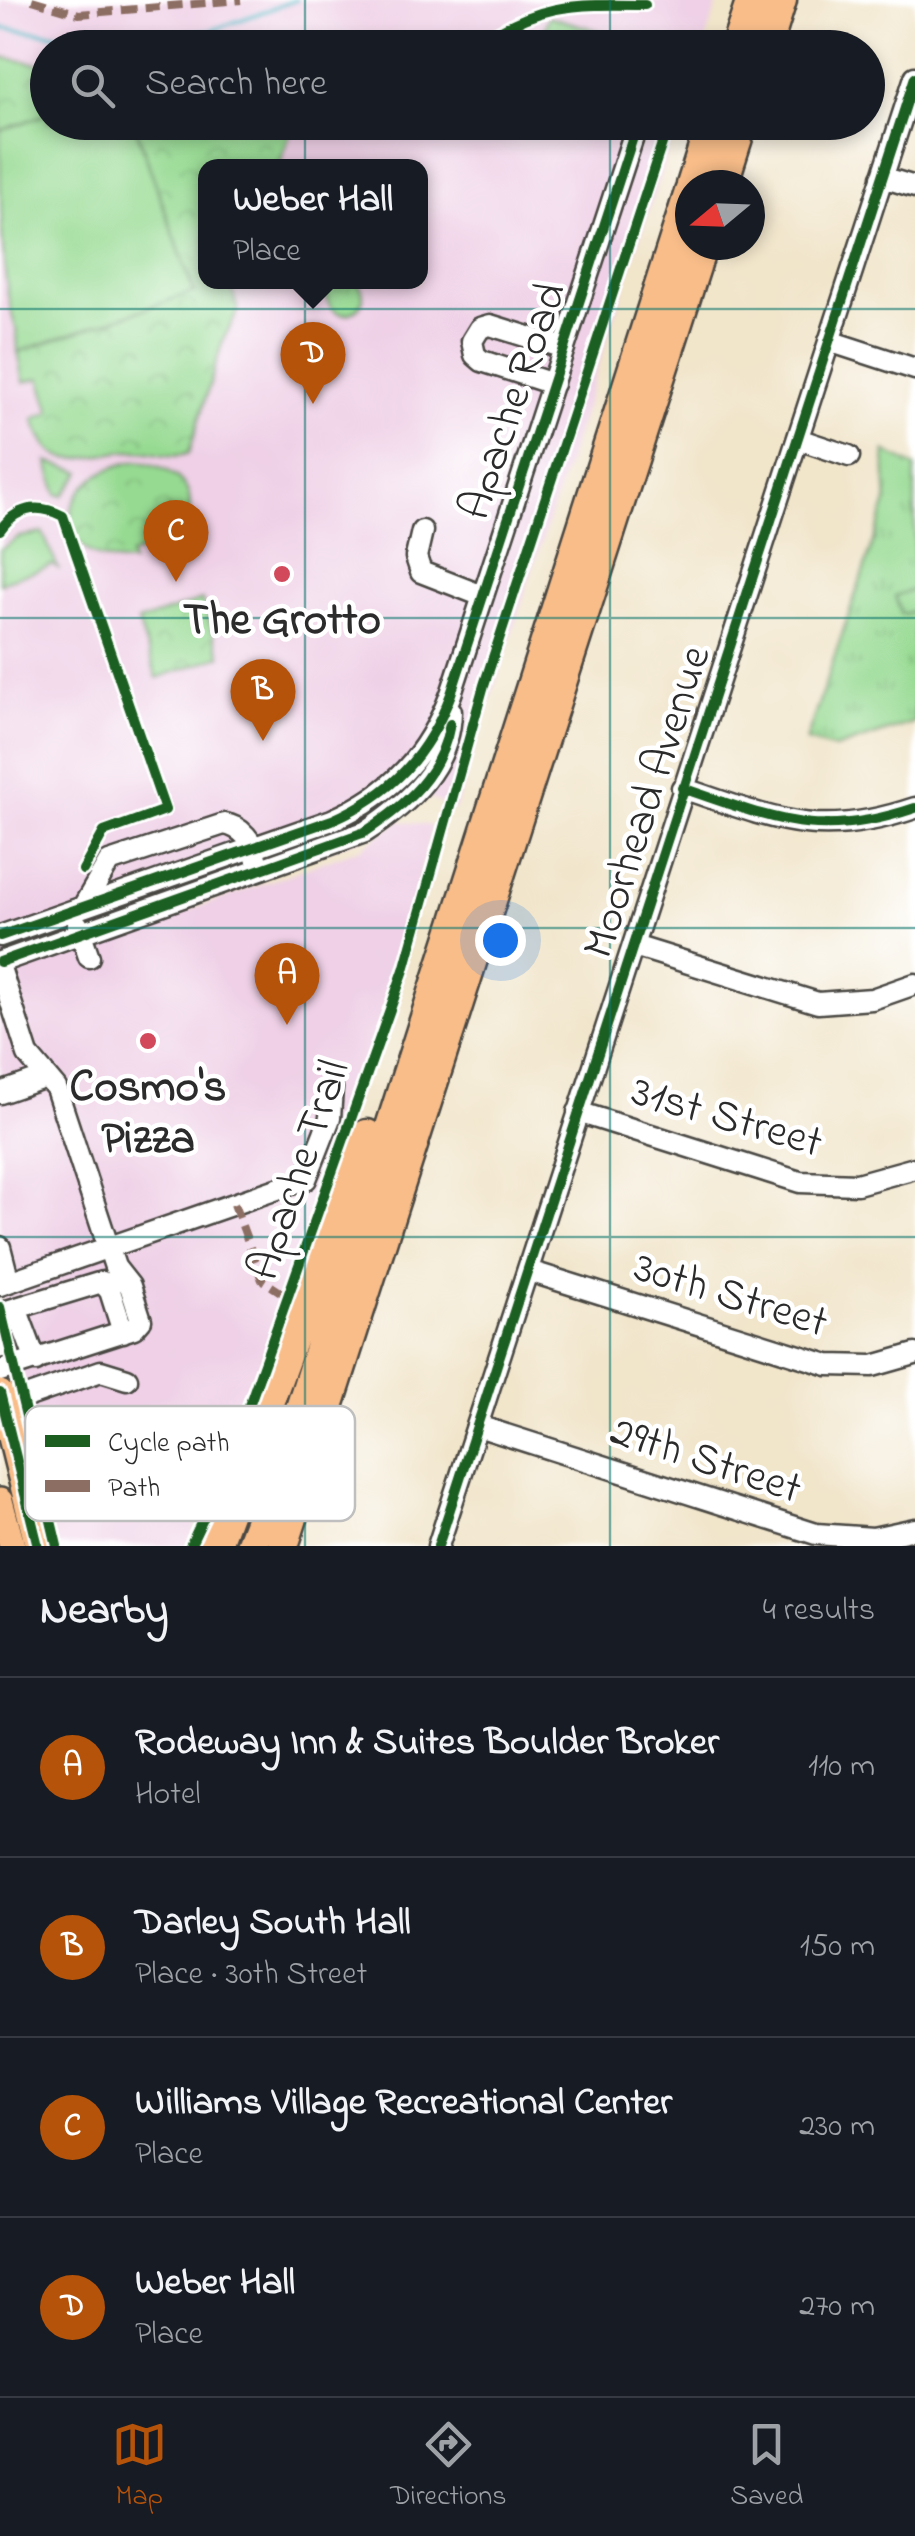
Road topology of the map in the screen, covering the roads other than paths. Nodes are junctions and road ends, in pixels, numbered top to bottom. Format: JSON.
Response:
{"nodes":[{"id":1,"x":752,"y":0,"type":"edge"},
{"id":2,"x":781,"y":0,"type":"edge"},
{"id":3,"x":742,"y":30,"type":"edge"},
{"id":4,"x":772,"y":30,"type":"edge"},
{"id":5,"x":915,"y":77,"type":"edge"},
{"id":6,"x":632,"y":140,"type":"edge"},
{"id":7,"x":706,"y":140,"type":"edge"},
{"id":8,"x":736,"y":140,"type":"edge"},
{"id":9,"x":697,"y":170,"type":"edge"},
{"id":10,"x":727,"y":170,"type":"edge"},
{"id":11,"x":882,"y":178,"type":"junction"},
{"id":12,"x":915,"y":187,"type":"edge"},
{"id":13,"x":675,"y":238,"type":"edge"},
{"id":14,"x":697,"y":260,"type":"edge"},
{"id":15,"x":829,"y":342,"type":"junction"},
{"id":16,"x":564,"y":348,"type":"junction"},
{"id":17,"x":915,"y":369,"type":"edge"},
{"id":18,"x":553,"y":384,"type":"junction"},
{"id":19,"x":798,"y":438,"type":"junction"},
{"id":20,"x":849,"y":456,"type":"dead end"},
{"id":21,"x":422,"y":531,"type":"dead end"},
{"id":22,"x":480,"y":594,"type":"junction"},
{"id":23,"x":451,"y":694,"type":"junction"},
{"id":24,"x":506,"y":768,"type":"junction"},
{"id":25,"x":682,"y":788,"type":"junction"},
{"id":26,"x":915,"y":808,"type":"edge"},
{"id":27,"x":254,"y":846,"type":"junction"},
{"id":28,"x":257,"y":873,"type":"junction"},
{"id":29,"x":78,"y":907,"type":"junction"},
{"id":30,"x":81,"y":934,"type":"junction"},
{"id":31,"x":0,"y":936,"type":"edge"},
{"id":32,"x":634,"y":946,"type":"junction"},
{"id":33,"x":89,"y":957,"type":"dead end"},
{"id":34,"x":915,"y":984,"type":"edge"},
{"id":35,"x":3,"y":985,"type":"edge"},
{"id":36,"x":46,"y":1077,"type":"junction"},
{"id":37,"x":332,"y":1088,"type":"dead end"},
{"id":38,"x":0,"y":1093,"type":"edge"},
{"id":39,"x":578,"y":1112,"type":"junction"},
{"id":40,"x":915,"y":1168,"type":"edge"},
{"id":41,"x":396,"y":1201,"type":"junction"},
{"id":42,"x":0,"y":1247,"type":"edge"},
{"id":43,"x":109,"y":1266,"type":"junction"},
{"id":44,"x":529,"y":1271,"type":"junction"},
{"id":45,"x":4,"y":1284,"type":"edge"},
{"id":46,"x":8,"y":1311,"type":"edge"},
{"id":47,"x":86,"y":1344,"type":"junction"},
{"id":48,"x":915,"y":1354,"type":"edge"},
{"id":49,"x":36,"y":1362,"type":"junction"},
{"id":50,"x":0,"y":1371,"type":"edge"},
{"id":51,"x":95,"y":1372,"type":"junction"},
{"id":52,"x":128,"y":1379,"type":"dead end"},
{"id":53,"x":1,"y":1401,"type":"edge"},
{"id":54,"x":267,"y":1406,"type":"edge"},
{"id":55,"x":301,"y":1406,"type":"edge"},
{"id":56,"x":329,"y":1406,"type":"edge"},
{"id":57,"x":338,"y":1406,"type":"edge"},
{"id":58,"x":478,"y":1426,"type":"junction"},
{"id":59,"x":25,"y":1490,"type":"edge"},
{"id":60,"x":25,"y":1494,"type":"edge"},
{"id":61,"x":0,"y":1501,"type":"edge"},
{"id":62,"x":32,"y":1521,"type":"edge"},
{"id":63,"x":224,"y":1521,"type":"edge"},
{"id":64,"x":260,"y":1521,"type":"edge"},
{"id":65,"x":291,"y":1521,"type":"edge"},
{"id":66,"x":305,"y":1521,"type":"edge"},
{"id":67,"x":915,"y":1529,"type":"edge"},
{"id":68,"x":12,"y":1546,"type":"edge"},
{"id":69,"x":38,"y":1546,"type":"edge"},
{"id":70,"x":215,"y":1546,"type":"edge"},
{"id":71,"x":251,"y":1546,"type":"edge"},
{"id":72,"x":283,"y":1546,"type":"edge"},
{"id":73,"x":298,"y":1546,"type":"edge"},
{"id":74,"x":438,"y":1546,"type":"edge"}],
"edges":[{"from":1,"to":3,"type":"highway"},
{"from":2,"to":4,"type":"highway"},
{"from":5,"to":11,"type":"street","name":"Moorhead Avenue"},
{"from":6,"to":16,"type":"street","name":"Apache Road"},
{"from":7,"to":9,"type":"highway"},
{"from":8,"to":10,"type":"highway"},
{"from":11,"to":12,"type":"street"},
{"from":11,"to":15,"type":"street","name":"Moorhead Avenue"},
{"from":13,"to":24,"type":"highway"},
{"from":14,"to":41,"type":"highway"},
{"from":15,"to":17,"type":"street"},
{"from":15,"to":19,"type":"street","name":"Moorhead Avenue"},
{"from":16,"to":18,"type":"street","name":"Apache Road"},
{"from":16,"to":18,"type":"street"},
{"from":18,"to":22,"type":"street","name":"Apache Road"},
{"from":19,"to":20,"type":"street"},
{"from":19,"to":25,"type":"street","name":"Moorhead Avenue"},
{"from":21,"to":22,"type":"street"},
{"from":22,"to":23,"type":"street","name":"Apache Road"},
{"from":23,"to":27,"type":"street","name":"Apache Road"},
{"from":23,"to":28,"type":"street","name":"Apache Road"},
{"from":24,"to":54,"type":"highway"},
{"from":24,"to":55,"type":"highway"},
{"from":25,"to":26,"type":"street"},
{"from":25,"to":32,"type":"street","name":"Moorhead Avenue"},
{"from":27,"to":28,"type":"street"},
{"from":27,"to":29,"type":"street"},
{"from":27,"to":29,"type":"street"},
{"from":28,"to":30,"type":"street"},
{"from":29,"to":30,"type":"street"},
{"from":29,"to":31,"type":"street"},
{"from":30,"to":33,"type":"street"},
{"from":30,"to":35,"type":"street"},
{"from":32,"to":34,"type":"street"},
{"from":32,"to":39,"type":"street","name":"Moorhead Avenue"},
{"from":35,"to":36,"type":"street"},
{"from":36,"to":38,"type":"street"},
{"from":36,"to":43,"type":"street"},
{"from":37,"to":43,"type":"street"},
{"from":39,"to":40,"type":"street","name":"31st Street"},
{"from":39,"to":44,"type":"street","name":"Moorhead Avenue"},
{"from":41,"to":56,"type":"highway"},
{"from":41,"to":57,"type":"highway"},
{"from":42,"to":45,"type":"street"},
{"from":43,"to":45,"type":"street"},
{"from":43,"to":46,"type":"street"},
{"from":43,"to":47,"type":"street"},
{"from":44,"to":48,"type":"street","name":"30th Street"},
{"from":44,"to":58,"type":"street","name":"Moorhead Avenue"},
{"from":46,"to":49,"type":"street"},
{"from":47,"to":49,"type":"street"},
{"from":47,"to":51,"type":"street"},
{"from":49,"to":50,"type":"street"},
{"from":51,"to":52,"type":"street"},
{"from":51,"to":53,"type":"street"},
{"from":53,"to":59,"type":"main road"},
{"from":58,"to":67,"type":"street","name":"29th Street"},
{"from":58,"to":74,"type":"street","name":"Moorhead Avenue"},
{"from":60,"to":61,"type":"street"},
{"from":61,"to":68,"type":"main road"},
{"from":62,"to":69,"type":"main road"},
{"from":63,"to":70,"type":"highway"},
{"from":64,"to":71,"type":"highway"},
{"from":65,"to":72,"type":"highway"},
{"from":66,"to":73,"type":"highway"}]}
